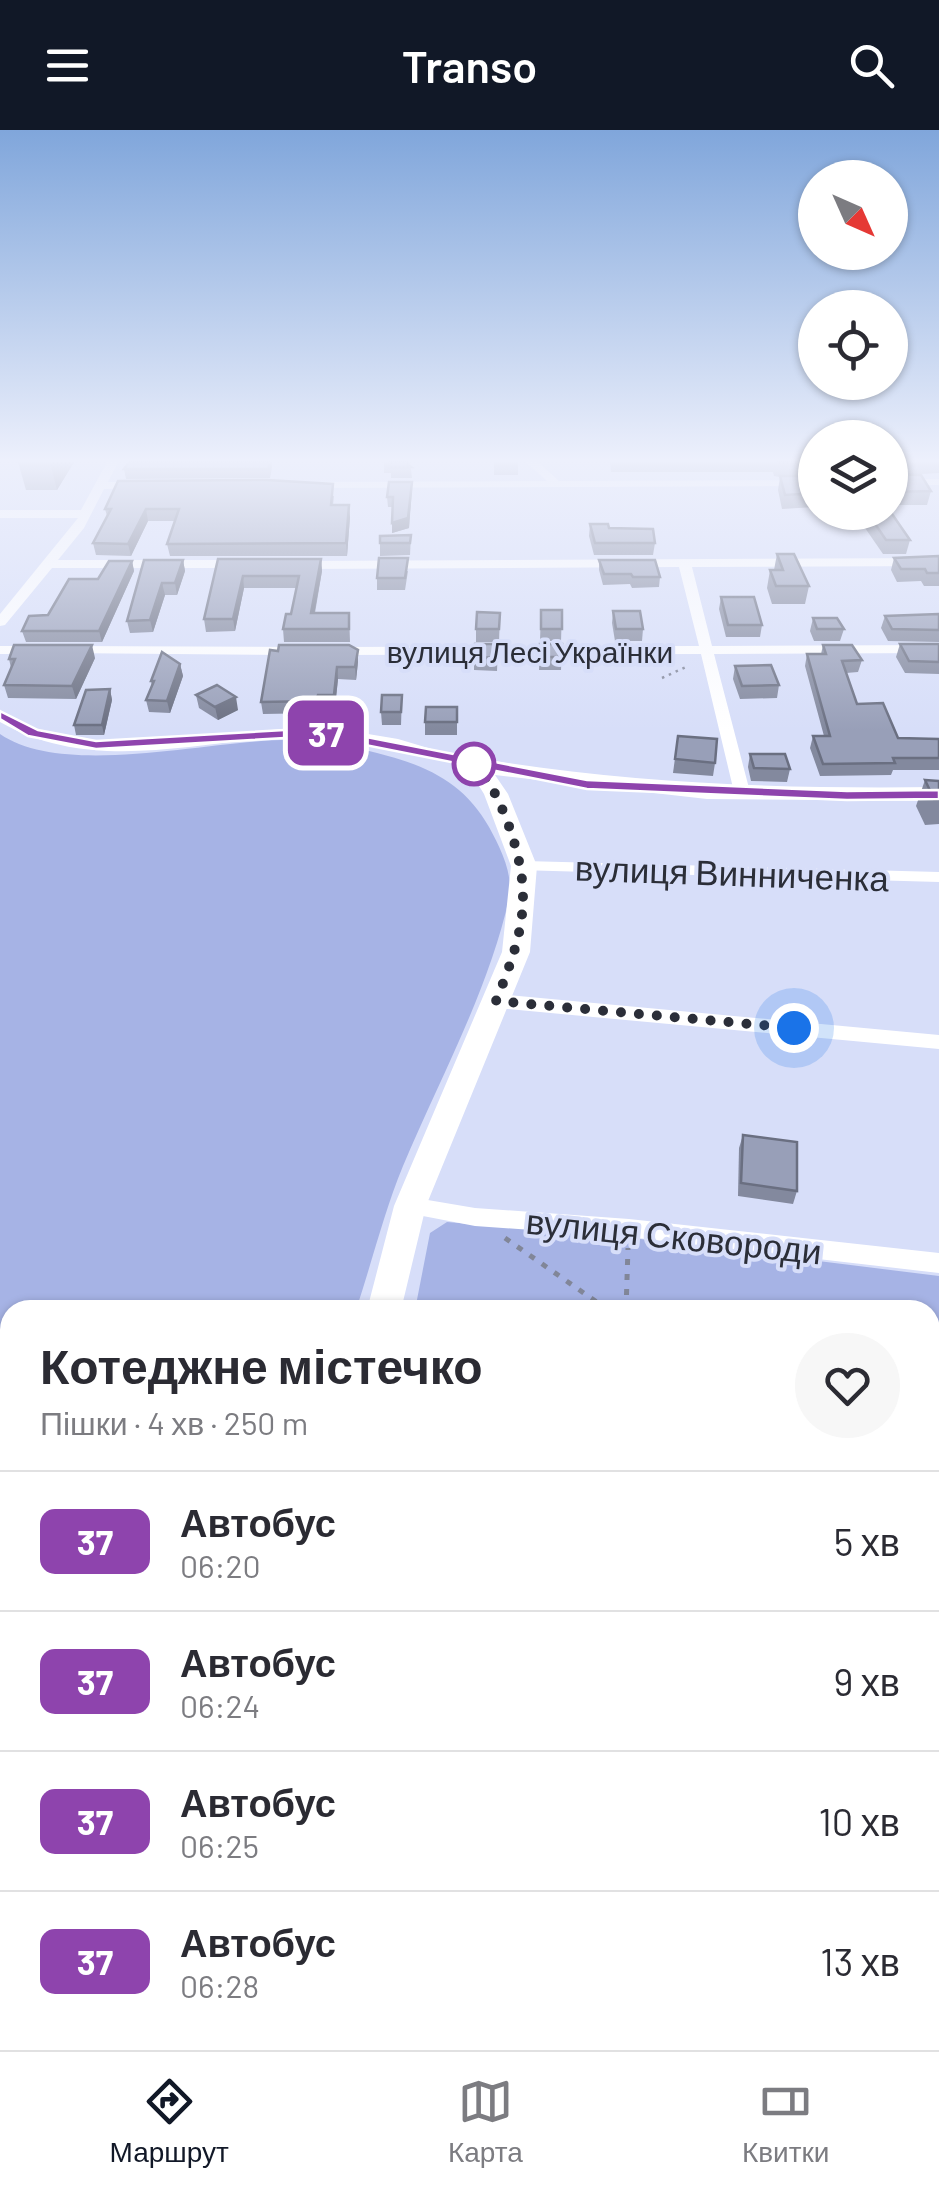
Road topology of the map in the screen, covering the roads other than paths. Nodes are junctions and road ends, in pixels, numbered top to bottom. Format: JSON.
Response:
{"nodes":[{"id":1,"x":57,"y":552,"type":"edge"},
{"id":2,"x":939,"y":562,"type":"edge"},
{"id":3,"x":47,"y":564,"type":"junction"},
{"id":4,"x":254,"y":564,"type":"edge"},
{"id":5,"x":274,"y":564,"type":"edge"},
{"id":6,"x":686,"y":564,"type":"junction"},
{"id":7,"x":0,"y":622,"type":"edge"},
{"id":8,"x":939,"y":649,"type":"edge"},
{"id":9,"x":0,"y":650,"type":"edge"},
{"id":10,"x":708,"y":652,"type":"junction"},
{"id":11,"x":2,"y":718,"type":"edge"},
{"id":12,"x":477,"y":765,"type":"junction"},
{"id":13,"x":742,"y":792,"type":"junction"},
{"id":14,"x":939,"y":794,"type":"edge"},
{"id":15,"x":524,"y":866,"type":"junction"},
{"id":16,"x":939,"y":877,"type":"edge"},
{"id":17,"x":496,"y":1001,"type":"junction"},
{"id":18,"x":939,"y":1042,"type":"edge"},
{"id":19,"x":410,"y":1206,"type":"junction"},
{"id":20,"x":939,"y":1263,"type":"edge"},
{"id":21,"x":386,"y":1300,"type":"edge"}],
"edges":[{"from":1,"to":3,"type":"street"},
{"from":2,"to":6,"type":"street"},
{"from":3,"to":4,"type":"street"},
{"from":3,"to":7,"type":"street"},
{"from":5,"to":6,"type":"street"},
{"from":6,"to":10,"type":"street"},
{"from":8,"to":10,"type":"street","name":"вулиця Лесі Українки"},
{"from":9,"to":10,"type":"street","name":"вулиця Лесі Українки"},
{"from":10,"to":13,"type":"street"},
{"from":11,"to":12,"type":"street"},
{"from":12,"to":13,"type":"street"},
{"from":12,"to":15,"type":"street"},
{"from":13,"to":14,"type":"street"},
{"from":15,"to":16,"type":"street","name":"вулиця Винниченка"},
{"from":15,"to":17,"type":"street"},
{"from":17,"to":18,"type":"street"},
{"from":17,"to":19,"type":"street"},
{"from":19,"to":20,"type":"street","name":"вулиця Сковороди"},
{"from":19,"to":21,"type":"street"}]}
